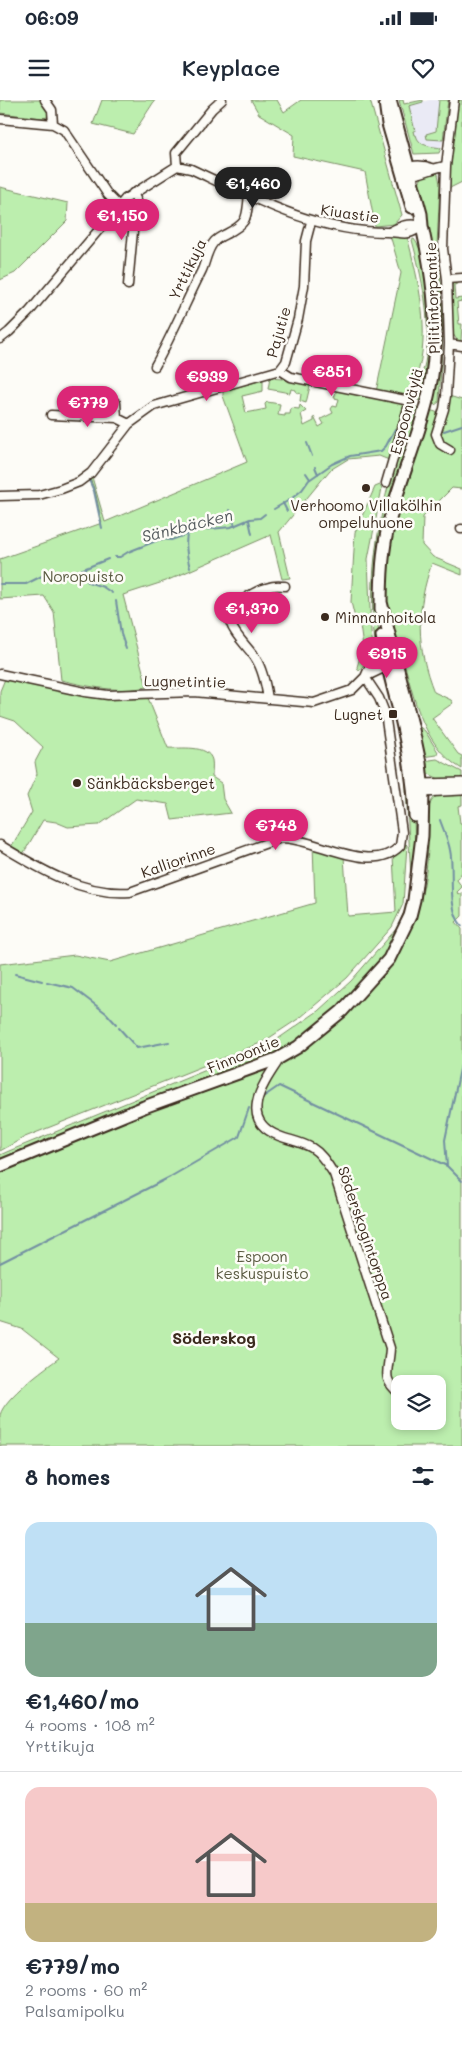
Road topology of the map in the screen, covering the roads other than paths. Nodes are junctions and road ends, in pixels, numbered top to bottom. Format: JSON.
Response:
{"nodes":[{"id":1,"x":45,"y":100,"type":"edge"},
{"id":2,"x":222,"y":100,"type":"edge"},
{"id":3,"x":384,"y":100,"type":"edge"},
{"id":4,"x":390,"y":100,"type":"edge"},
{"id":5,"x":454,"y":100,"type":"edge"},
{"id":6,"x":0,"y":119,"type":"edge"},
{"id":7,"x":53,"y":124,"type":"junction"},
{"id":8,"x":177,"y":166,"type":"junction"},
{"id":9,"x":446,"y":166,"type":"junction"},
{"id":10,"x":407,"y":171,"type":"junction"},
{"id":11,"x":132,"y":194,"type":"junction"},
{"id":12,"x":249,"y":195,"type":"junction"},
{"id":13,"x":119,"y":206,"type":"junction"},
{"id":14,"x":311,"y":222,"type":"junction"},
{"id":15,"x":422,"y":226,"type":"junction"},
{"id":16,"x":462,"y":278,"type":"edge"},
{"id":17,"x":447,"y":279,"type":"junction"},
{"id":18,"x":128,"y":285,"type":"dead end"},
{"id":19,"x":0,"y":339,"type":"edge"},
{"id":20,"x":449,"y":344,"type":"junction"},
{"id":21,"x":462,"y":346,"type":"edge"},
{"id":22,"x":155,"y":366,"type":"dead end"},
{"id":23,"x":280,"y":370,"type":"junction"},
{"id":24,"x":116,"y":403,"type":"dead end"},
{"id":25,"x":52,"y":414,"type":"dead end"},
{"id":26,"x":117,"y":418,"type":"junction"},
{"id":27,"x":129,"y":424,"type":"junction"},
{"id":28,"x":450,"y":450,"type":"dead end"},
{"id":29,"x":386,"y":484,"type":"dead end"},
{"id":30,"x":0,"y":496,"type":"edge"},
{"id":31,"x":285,"y":586,"type":"dead end"},
{"id":32,"x":389,"y":662,"type":"junction"},
{"id":33,"x":0,"y":674,"type":"edge"},
{"id":34,"x":365,"y":677,"type":"junction"},
{"id":35,"x":268,"y":699,"type":"junction"},
{"id":36,"x":462,"y":783,"type":"edge"},
{"id":37,"x":420,"y":788,"type":"junction"},
{"id":38,"x":462,"y":790,"type":"edge"},
{"id":39,"x":0,"y":845,"type":"edge"},
{"id":40,"x":277,"y":1059,"type":"junction"},
{"id":41,"x":0,"y":1166,"type":"edge"},
{"id":42,"x":391,"y":1387,"type":"edge"}],
"edges":[{"from":1,"to":7,"type":"street"},
{"from":2,"to":8,"type":"street"},
{"from":3,"to":10,"type":"main road","name":"Espoonväylä"},
{"from":4,"to":10,"type":"main road","name":"Espoonväylä"},
{"from":5,"to":9,"type":"street","name":"Pliitintorpantie"},
{"from":6,"to":7,"type":"street"},
{"from":7,"to":13,"type":"street"},
{"from":8,"to":11,"type":"street"},
{"from":8,"to":12,"type":"street","name":"Kiuastie"},
{"from":9,"to":10,"type":"street"},
{"from":9,"to":17,"type":"street","name":"Pliitintorpantie"},
{"from":10,"to":15,"type":"main road","name":"Espoonväylä"},
{"from":11,"to":13,"type":"street"},
{"from":11,"to":18,"type":"street"},
{"from":12,"to":14,"type":"street","name":"Kiuastie"},
{"from":12,"to":22,"type":"street","name":"Yrttikuja"},
{"from":13,"to":19,"type":"street"},
{"from":14,"to":15,"type":"street","name":"Kiuastie"},
{"from":14,"to":23,"type":"street","name":"Pajutie"},
{"from":15,"to":32,"type":"main road","name":"Espoonväylä"},
{"from":16,"to":17,"type":"street"},
{"from":17,"to":20,"type":"street","name":"Pliitintorpantie"},
{"from":20,"to":21,"type":"street"},
{"from":20,"to":28,"type":"street","name":"Pliitintorpantie"},
{"from":23,"to":27,"type":"street","name":"Pajutie"},
{"from":23,"to":29,"type":"street"},
{"from":24,"to":26,"type":"street"},
{"from":25,"to":26,"type":"street"},
{"from":26,"to":27,"type":"street"},
{"from":27,"to":30,"type":"street","name":"Pajutie"},
{"from":31,"to":35,"type":"street"},
{"from":32,"to":34,"type":"street","name":"Lugnetintie"},
{"from":32,"to":37,"type":"main road","name":"Espoonväylä"},
{"from":33,"to":35,"type":"street","name":"Lugnetintie"},
{"from":34,"to":35,"type":"street","name":"Lugnetintie"},
{"from":34,"to":39,"type":"street","name":"Kalliorinne"},
{"from":36,"to":37,"type":"street"},
{"from":37,"to":38,"type":"street"},
{"from":37,"to":40,"type":"main road","name":"Finnoontie"},
{"from":40,"to":41,"type":"main road","name":"Finnoontie"},
{"from":40,"to":42,"type":"street","name":"Söderskogintorppa"}]}
